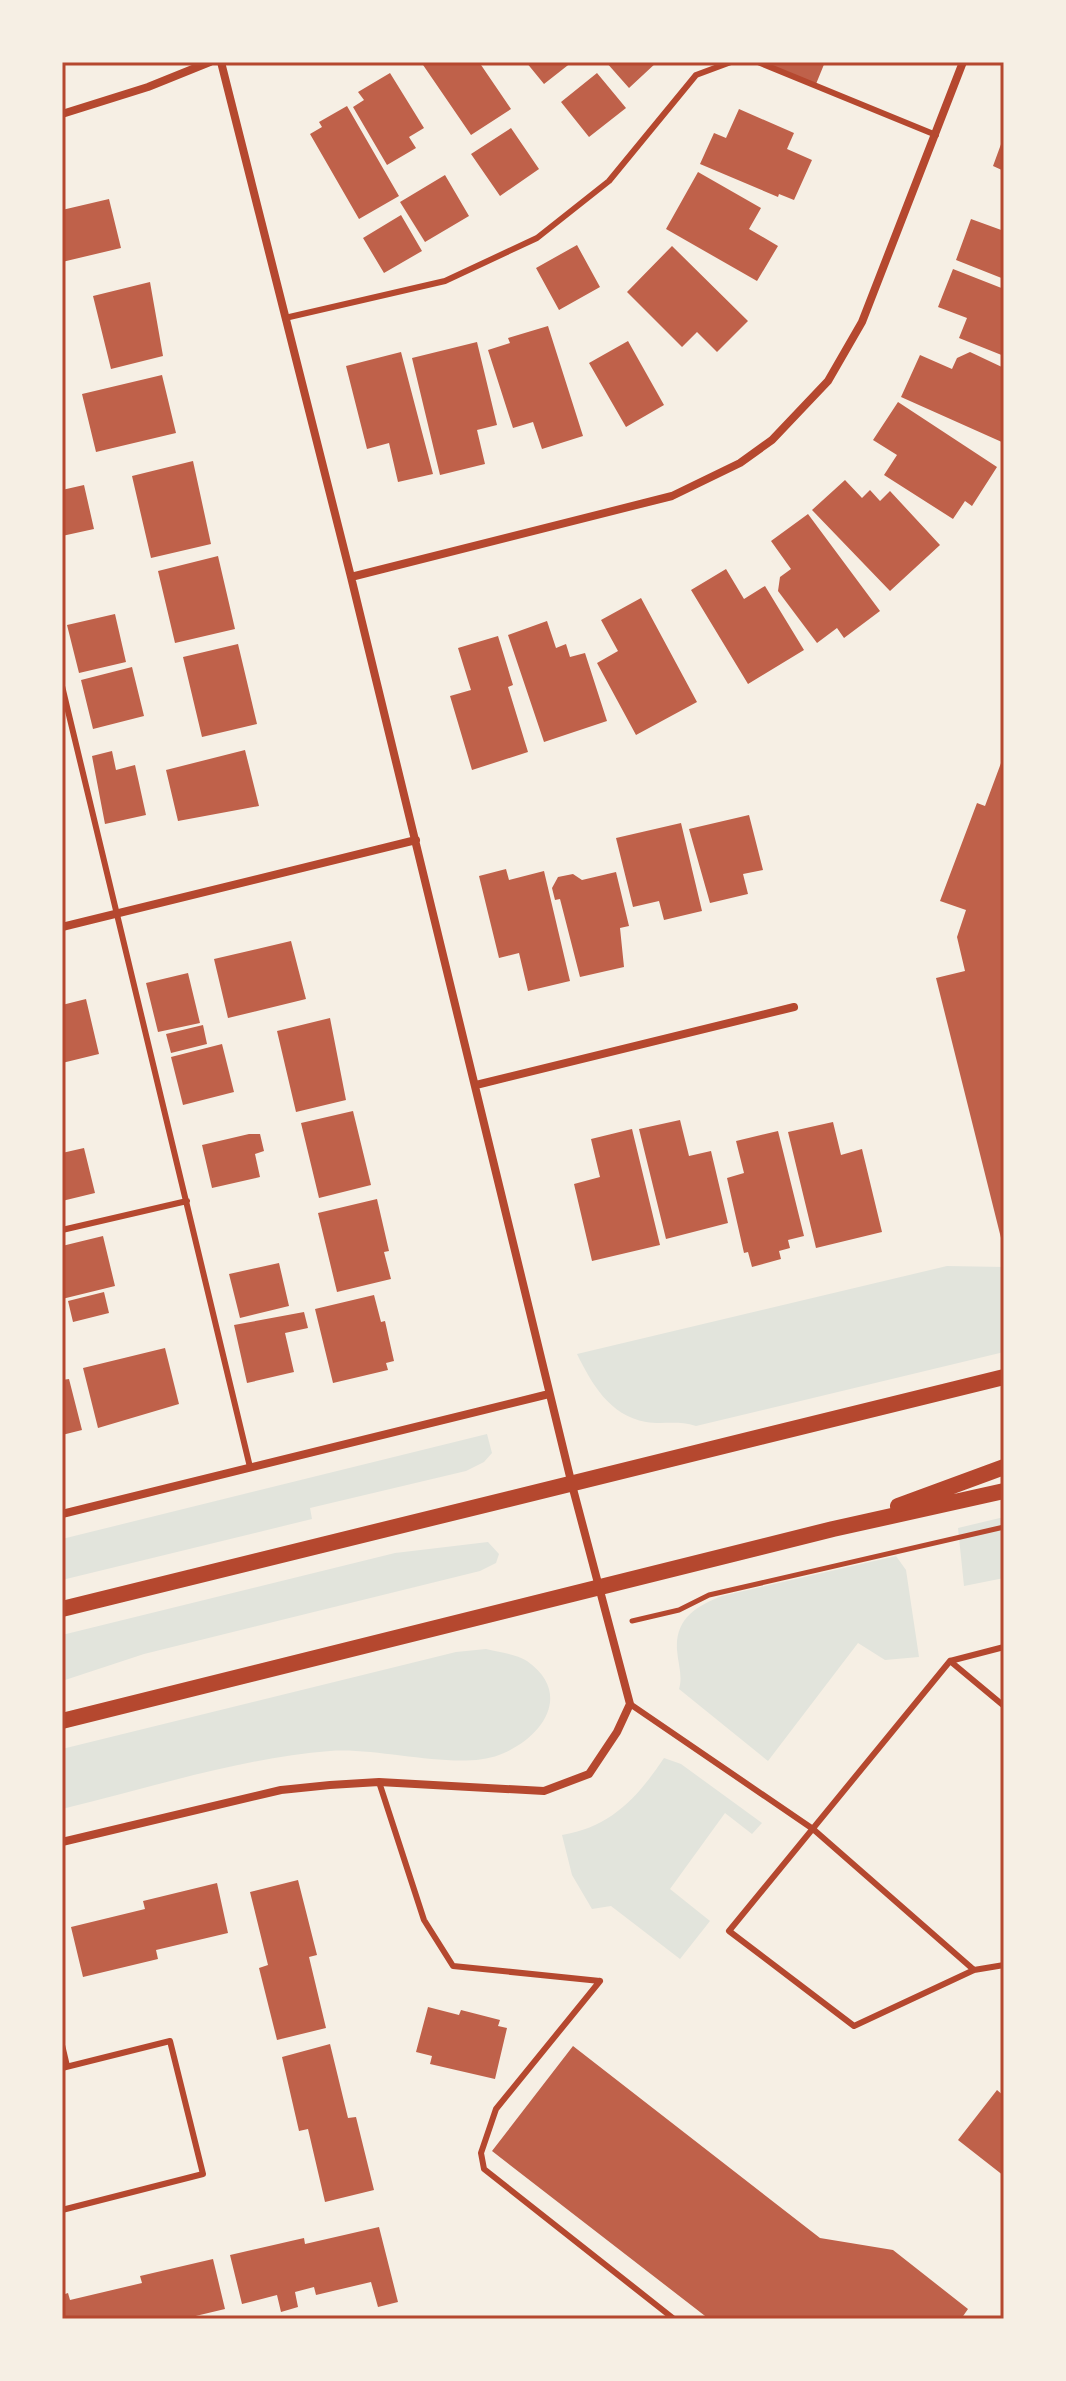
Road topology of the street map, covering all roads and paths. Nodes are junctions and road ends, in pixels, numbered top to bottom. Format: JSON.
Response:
{"nodes":[{"id":1,"x":210,"y":62,"type":"edge"},
{"id":2,"x":221,"y":62,"type":"edge"},
{"id":3,"x":731,"y":62,"type":"edge"},
{"id":4,"x":758,"y":62,"type":"edge"},
{"id":5,"x":963,"y":62,"type":"edge"},
{"id":6,"x":62,"y":114,"type":"edge"},
{"id":7,"x":936,"y":135,"type":"junction"},
{"id":8,"x":285,"y":318,"type":"junction"},
{"id":9,"x":351,"y":577,"type":"junction"},
{"id":10,"x":62,"y":686,"type":"edge"},
{"id":11,"x":416,"y":840,"type":"junction"},
{"id":12,"x":117,"y":914,"type":"junction"},
{"id":13,"x":62,"y":927,"type":"edge"},
{"id":14,"x":794,"y":1007,"type":"dead end"},
{"id":15,"x":476,"y":1085,"type":"junction"},
{"id":16,"x":187,"y":1201,"type":"junction"},
{"id":17,"x":62,"y":1230,"type":"edge"},
{"id":18,"x":1004,"y":1377,"type":"edge"},
{"id":19,"x":549,"y":1394,"type":"junction"},
{"id":20,"x":250,"y":1467,"type":"junction"},
{"id":21,"x":1004,"y":1467,"type":"edge"},
{"id":22,"x":572,"y":1485,"type":"junction"},
{"id":23,"x":1004,"y":1491,"type":"edge"},
{"id":24,"x":62,"y":1514,"type":"edge"},
{"id":25,"x":1004,"y":1527,"type":"edge"},
{"id":26,"x":833,"y":1529,"type":"junction"},
{"id":27,"x":598,"y":1588,"type":"junction"},
{"id":28,"x":62,"y":1609,"type":"edge"},
{"id":29,"x":608,"y":1627,"type":"junction"},
{"id":30,"x":1004,"y":1647,"type":"edge"},
{"id":31,"x":950,"y":1661,"type":"junction"},
{"id":32,"x":630,"y":1704,"type":"junction"},
{"id":33,"x":1004,"y":1706,"type":"edge"},
{"id":34,"x":62,"y":1721,"type":"edge"},
{"id":35,"x":379,"y":1782,"type":"junction"},
{"id":36,"x":813,"y":1829,"type":"junction"},
{"id":37,"x":62,"y":1842,"type":"edge"},
{"id":38,"x":1004,"y":1965,"type":"edge"},
{"id":39,"x":974,"y":1970,"type":"junction"},
{"id":40,"x":62,"y":2045,"type":"edge"},
{"id":41,"x":65,"y":2067,"type":"edge"},
{"id":42,"x":62,"y":2210,"type":"edge"},
{"id":43,"x":674,"y":2319,"type":"edge"}],
"edges":[{"from":1,"to":6,"type":"street"},
{"from":2,"to":8,"type":"street"},
{"from":3,"to":8,"type":"lane"},
{"from":4,"to":7,"type":"lane"},
{"from":5,"to":7,"type":"street"},
{"from":7,"to":9,"type":"street"},
{"from":8,"to":9,"type":"street"},
{"from":9,"to":11,"type":"street"},
{"from":10,"to":12,"type":"lane"},
{"from":11,"to":12,"type":"street"},
{"from":11,"to":15,"type":"street"},
{"from":12,"to":13,"type":"street"},
{"from":12,"to":16,"type":"lane"},
{"from":14,"to":15,"type":"street"},
{"from":15,"to":19,"type":"street"},
{"from":16,"to":17,"type":"lane"},
{"from":16,"to":20,"type":"lane"},
{"from":18,"to":22,"type":"main road"},
{"from":19,"to":20,"type":"street"},
{"from":19,"to":22,"type":"street"},
{"from":20,"to":24,"type":"street"},
{"from":21,"to":26,"type":"main road"},
{"from":22,"to":27,"type":"street"},
{"from":22,"to":28,"type":"main road"},
{"from":23,"to":26,"type":"main road"},
{"from":25,"to":29,"type":"path"},
{"from":26,"to":27,"type":"main road"},
{"from":27,"to":29,"type":"street"},
{"from":27,"to":34,"type":"main road"},
{"from":29,"to":32,"type":"street"},
{"from":30,"to":31,"type":"lane"},
{"from":31,"to":33,"type":"lane"},
{"from":31,"to":36,"type":"lane"},
{"from":32,"to":35,"type":"street"},
{"from":32,"to":36,"type":"lane"},
{"from":35,"to":37,"type":"street"},
{"from":35,"to":43,"type":"lane"},
{"from":36,"to":39,"type":"lane"},
{"from":36,"to":39,"type":"lane"},
{"from":38,"to":39,"type":"lane"},
{"from":40,"to":41,"type":"lane"},
{"from":41,"to":42,"type":"lane"}]}
